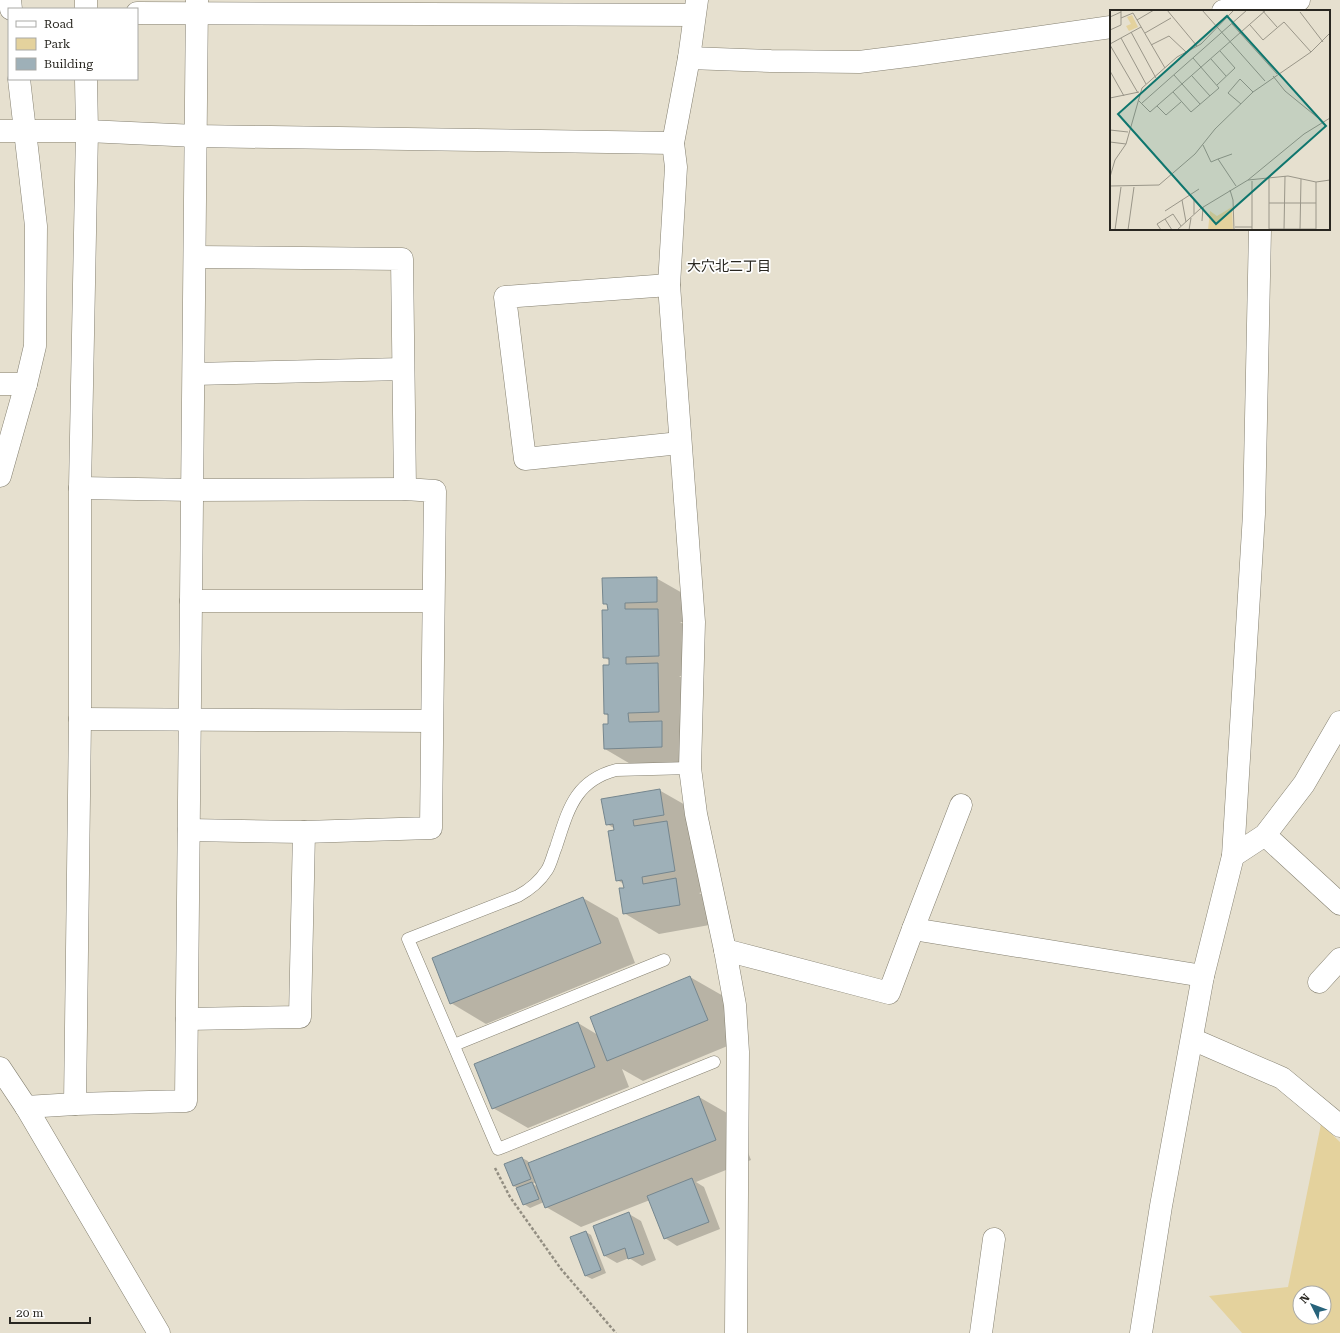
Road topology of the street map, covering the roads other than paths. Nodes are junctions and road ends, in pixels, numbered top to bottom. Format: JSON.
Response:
{"nodes":[{"id":1,"x":1300,"y":0,"type":"edge"},
{"id":2,"x":197,"y":7,"type":"edge"},
{"id":3,"x":696,"y":7,"type":"edge"},
{"id":4,"x":1230,"y":10,"type":"edge"},
{"id":5,"x":1298,"y":10,"type":"edge"},
{"id":6,"x":138,"y":13,"type":"edge"},
{"id":7,"x":1110,"y":27,"type":"edge"},
{"id":8,"x":689,"y":58,"type":"junction"},
{"id":9,"x":19,"y":80,"type":"edge"},
{"id":10,"x":86,"y":80,"type":"edge"},
{"id":11,"x":0,"y":131,"type":"edge"},
{"id":12,"x":25,"y":131,"type":"junction"},
{"id":13,"x":87,"y":131,"type":"junction"},
{"id":14,"x":196,"y":136,"type":"junction"},
{"id":15,"x":673,"y":143,"type":"junction"},
{"id":16,"x":1260,"y":230,"type":"edge"},
{"id":17,"x":195,"y":257,"type":"junction"},
{"id":18,"x":670,"y":285,"type":"junction"},
{"id":19,"x":403,"y":369,"type":"junction"},
{"id":20,"x":194,"y":374,"type":"junction"},
{"id":21,"x":0,"y":384,"type":"edge"},
{"id":22,"x":26,"y":384,"type":"junction"},
{"id":23,"x":680,"y":443,"type":"junction"},
{"id":24,"x":0,"y":476,"type":"edge"},
{"id":25,"x":80,"y":488,"type":"junction"},
{"id":26,"x":405,"y":489,"type":"junction"},
{"id":27,"x":193,"y":490,"type":"junction"},
{"id":28,"x":191,"y":601,"type":"junction"},
{"id":29,"x":433,"y":601,"type":"junction"},
{"id":30,"x":80,"y":719,"type":"junction"},
{"id":31,"x":190,"y":719,"type":"junction"},
{"id":32,"x":431,"y":721,"type":"junction"},
{"id":33,"x":1340,"y":722,"type":"edge"},
{"id":34,"x":690,"y":768,"type":"junction"},
{"id":35,"x":962,"y":805,"type":"dead end"},
{"id":36,"x":189,"y":830,"type":"junction"},
{"id":37,"x":304,"y":832,"type":"junction"},
{"id":38,"x":1265,"y":835,"type":"junction"},
{"id":39,"x":1233,"y":856,"type":"junction"},
{"id":40,"x":1340,"y":904,"type":"edge"},
{"id":41,"x":913,"y":929,"type":"junction"},
{"id":42,"x":725,"y":950,"type":"junction"},
{"id":43,"x":1340,"y":959,"type":"edge"},
{"id":44,"x":664,"y":960,"type":"dead end"},
{"id":45,"x":1203,"y":976,"type":"junction"},
{"id":46,"x":1319,"y":982,"type":"dead end"},
{"id":47,"x":187,"y":1019,"type":"junction"},
{"id":48,"x":1192,"y":1040,"type":"junction"},
{"id":49,"x":454,"y":1045,"type":"junction"},
{"id":50,"x":714,"y":1062,"type":"dead end"},
{"id":51,"x":0,"y":1068,"type":"edge"},
{"id":52,"x":75,"y":1104,"type":"junction"},
{"id":53,"x":26,"y":1107,"type":"junction"},
{"id":54,"x":1340,"y":1126,"type":"edge"},
{"id":55,"x":994,"y":1239,"type":"dead end"},
{"id":56,"x":1146,"y":1328,"type":"edge"},
{"id":57,"x":159,"y":1333,"type":"edge"},
{"id":58,"x":736,"y":1333,"type":"edge"},
{"id":59,"x":981,"y":1333,"type":"edge"}],
"edges":[{"from":1,"to":4,"type":"street"},
{"from":1,"to":5,"type":"street"},
{"from":2,"to":3,"type":"street"},
{"from":2,"to":6,"type":"street"},
{"from":2,"to":14,"type":"street"},
{"from":3,"to":8,"type":"street"},
{"from":7,"to":8,"type":"street"},
{"from":8,"to":15,"type":"street"},
{"from":9,"to":12,"type":"street"},
{"from":10,"to":13,"type":"street"},
{"from":11,"to":12,"type":"street"},
{"from":12,"to":13,"type":"street"},
{"from":12,"to":22,"type":"street"},
{"from":13,"to":14,"type":"street"},
{"from":13,"to":25,"type":"street"},
{"from":14,"to":15,"type":"street"},
{"from":14,"to":17,"type":"street"},
{"from":15,"to":18,"type":"street"},
{"from":16,"to":39,"type":"street"},
{"from":17,"to":19,"type":"street"},
{"from":17,"to":20,"type":"street"},
{"from":18,"to":23,"type":"street"},
{"from":18,"to":23,"type":"street"},
{"from":19,"to":20,"type":"street"},
{"from":19,"to":26,"type":"street"},
{"from":20,"to":27,"type":"street"},
{"from":21,"to":22,"type":"street"},
{"from":22,"to":24,"type":"street"},
{"from":23,"to":34,"type":"street"},
{"from":25,"to":27,"type":"street"},
{"from":25,"to":30,"type":"street"},
{"from":26,"to":27,"type":"street"},
{"from":26,"to":29,"type":"street"},
{"from":27,"to":28,"type":"street"},
{"from":28,"to":29,"type":"street"},
{"from":28,"to":31,"type":"street"},
{"from":29,"to":32,"type":"street"},
{"from":30,"to":31,"type":"street"},
{"from":30,"to":52,"type":"street"},
{"from":31,"to":32,"type":"street"},
{"from":31,"to":36,"type":"street"},
{"from":32,"to":37,"type":"street"},
{"from":33,"to":38,"type":"street"},
{"from":34,"to":42,"type":"street"},
{"from":34,"to":49,"type":"lane"},
{"from":35,"to":41,"type":"street"},
{"from":36,"to":37,"type":"street"},
{"from":36,"to":47,"type":"street"},
{"from":37,"to":47,"type":"street"},
{"from":38,"to":39,"type":"street"},
{"from":38,"to":40,"type":"street"},
{"from":39,"to":45,"type":"street"},
{"from":41,"to":42,"type":"street"},
{"from":41,"to":45,"type":"street"},
{"from":42,"to":58,"type":"street"},
{"from":43,"to":46,"type":"street"},
{"from":44,"to":49,"type":"lane"},
{"from":45,"to":48,"type":"street"},
{"from":47,"to":52,"type":"street"},
{"from":48,"to":54,"type":"street"},
{"from":48,"to":56,"type":"street"},
{"from":49,"to":50,"type":"lane"},
{"from":51,"to":53,"type":"street"},
{"from":52,"to":53,"type":"street"},
{"from":53,"to":57,"type":"street"},
{"from":55,"to":59,"type":"street"}]}
